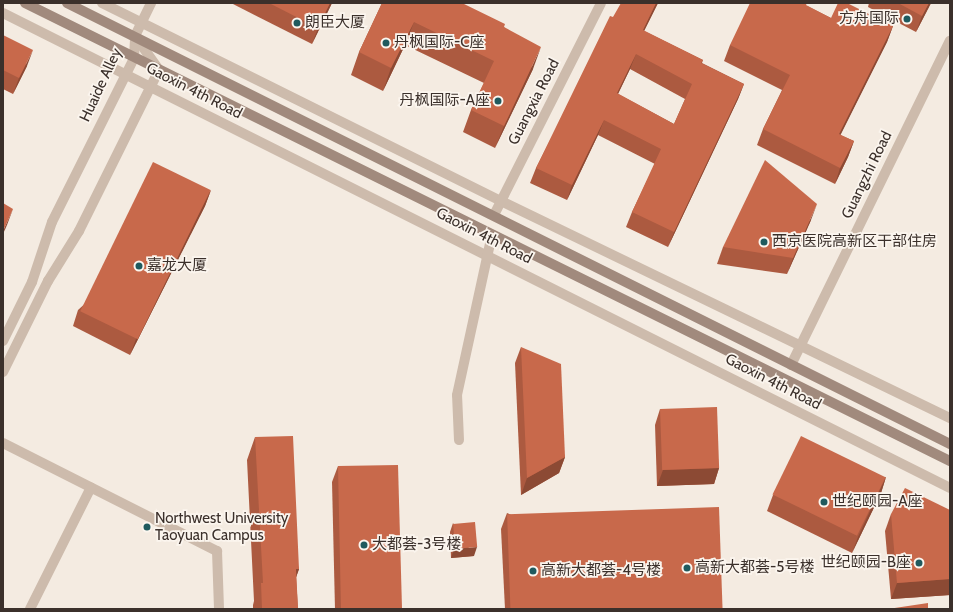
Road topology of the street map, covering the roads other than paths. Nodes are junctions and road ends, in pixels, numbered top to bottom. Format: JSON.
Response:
{"nodes":[{"id":1,"x":25,"y":3,"type":"edge"},
{"id":2,"x":67,"y":3,"type":"edge"},
{"id":3,"x":102,"y":3,"type":"edge"},
{"id":4,"x":151,"y":3,"type":"edge"},
{"id":5,"x":601,"y":3,"type":"edge"},
{"id":6,"x":3,"y":13,"type":"edge"},
{"id":7,"x":142,"y":23,"type":"junction"},
{"id":8,"x":135,"y":36,"type":"junction"},
{"id":9,"x":950,"y":41,"type":"edge"},
{"id":10,"x":134,"y":58,"type":"junction"},
{"id":11,"x":159,"y":70,"type":"junction"},
{"id":12,"x":126,"y":74,"type":"junction"},
{"id":13,"x":151,"y":86,"type":"junction"},
{"id":14,"x":502,"y":201,"type":"junction"},
{"id":15,"x":494,"y":215,"type":"junction"},
{"id":16,"x":492,"y":235,"type":"junction"},
{"id":17,"x":487,"y":255,"type":"junction"},
{"id":18,"x":3,"y":341,"type":"edge"},
{"id":19,"x":800,"y":346,"type":"junction"},
{"id":20,"x":790,"y":365,"type":"junction"},
{"id":21,"x":3,"y":372,"type":"edge"},
{"id":22,"x":950,"y":418,"type":"edge"},
{"id":23,"x":459,"y":440,"type":"dead end"},
{"id":24,"x":3,"y":443,"type":"edge"},
{"id":25,"x":950,"y":444,"type":"edge"},
{"id":26,"x":950,"y":462,"type":"edge"},
{"id":27,"x":91,"y":487,"type":"junction"},
{"id":28,"x":950,"y":488,"type":"edge"},
{"id":29,"x":30,"y":609,"type":"edge"},
{"id":30,"x":219,"y":609,"type":"edge"}],
"edges":[{"from":1,"to":10,"type":"main road","name":"Gaoxin 4th Road"},
{"from":2,"to":8,"type":"main road","name":"Gaoxin 4th Road"},
{"from":3,"to":7,"type":"street"},
{"from":4,"to":7,"type":"street"},
{"from":5,"to":14,"type":"street","name":"Guangxia Road"},
{"from":6,"to":12,"type":"street","name":"Gaoxin 4th Road"},
{"from":7,"to":8,"type":"street"},
{"from":7,"to":14,"type":"street"},
{"from":8,"to":10,"type":"street","name":"Huaide Alley"},
{"from":8,"to":11,"type":"street","name":"Huaide Alley"},
{"from":8,"to":15,"type":"main road","name":"Gaoxin 4th Road"},
{"from":9,"to":19,"type":"street","name":"Guangzhi Road"},
{"from":10,"to":11,"type":"main road","name":"Gaoxin 4th Road"},
{"from":10,"to":12,"type":"street","name":"Huaide Alley"},
{"from":11,"to":13,"type":"street"},
{"from":11,"to":16,"type":"main road","name":"Gaoxin 4th Road"},
{"from":12,"to":13,"type":"street","name":"Gaoxin 4th Road"},
{"from":12,"to":18,"type":"street","name":"Huaide Alley"},
{"from":13,"to":17,"type":"street","name":"Gaoxin 4th Road"},
{"from":13,"to":21,"type":"street"},
{"from":14,"to":15,"type":"street","name":"Guangxia Road"},
{"from":14,"to":19,"type":"street"},
{"from":15,"to":20,"type":"main road","name":"Gaoxin 4th Road"},
{"from":16,"to":17,"type":"street"},
{"from":16,"to":26,"type":"main road","name":"Gaoxin 4th Road"},
{"from":17,"to":23,"type":"street"},
{"from":17,"to":28,"type":"street","name":"Gaoxin 4th Road"},
{"from":19,"to":20,"type":"street","name":"Guangzhi Road"},
{"from":19,"to":22,"type":"street"},
{"from":20,"to":25,"type":"main road","name":"Gaoxin 4th Road"},
{"from":24,"to":27,"type":"street"},
{"from":27,"to":29,"type":"street"},
{"from":27,"to":30,"type":"street"}]}
